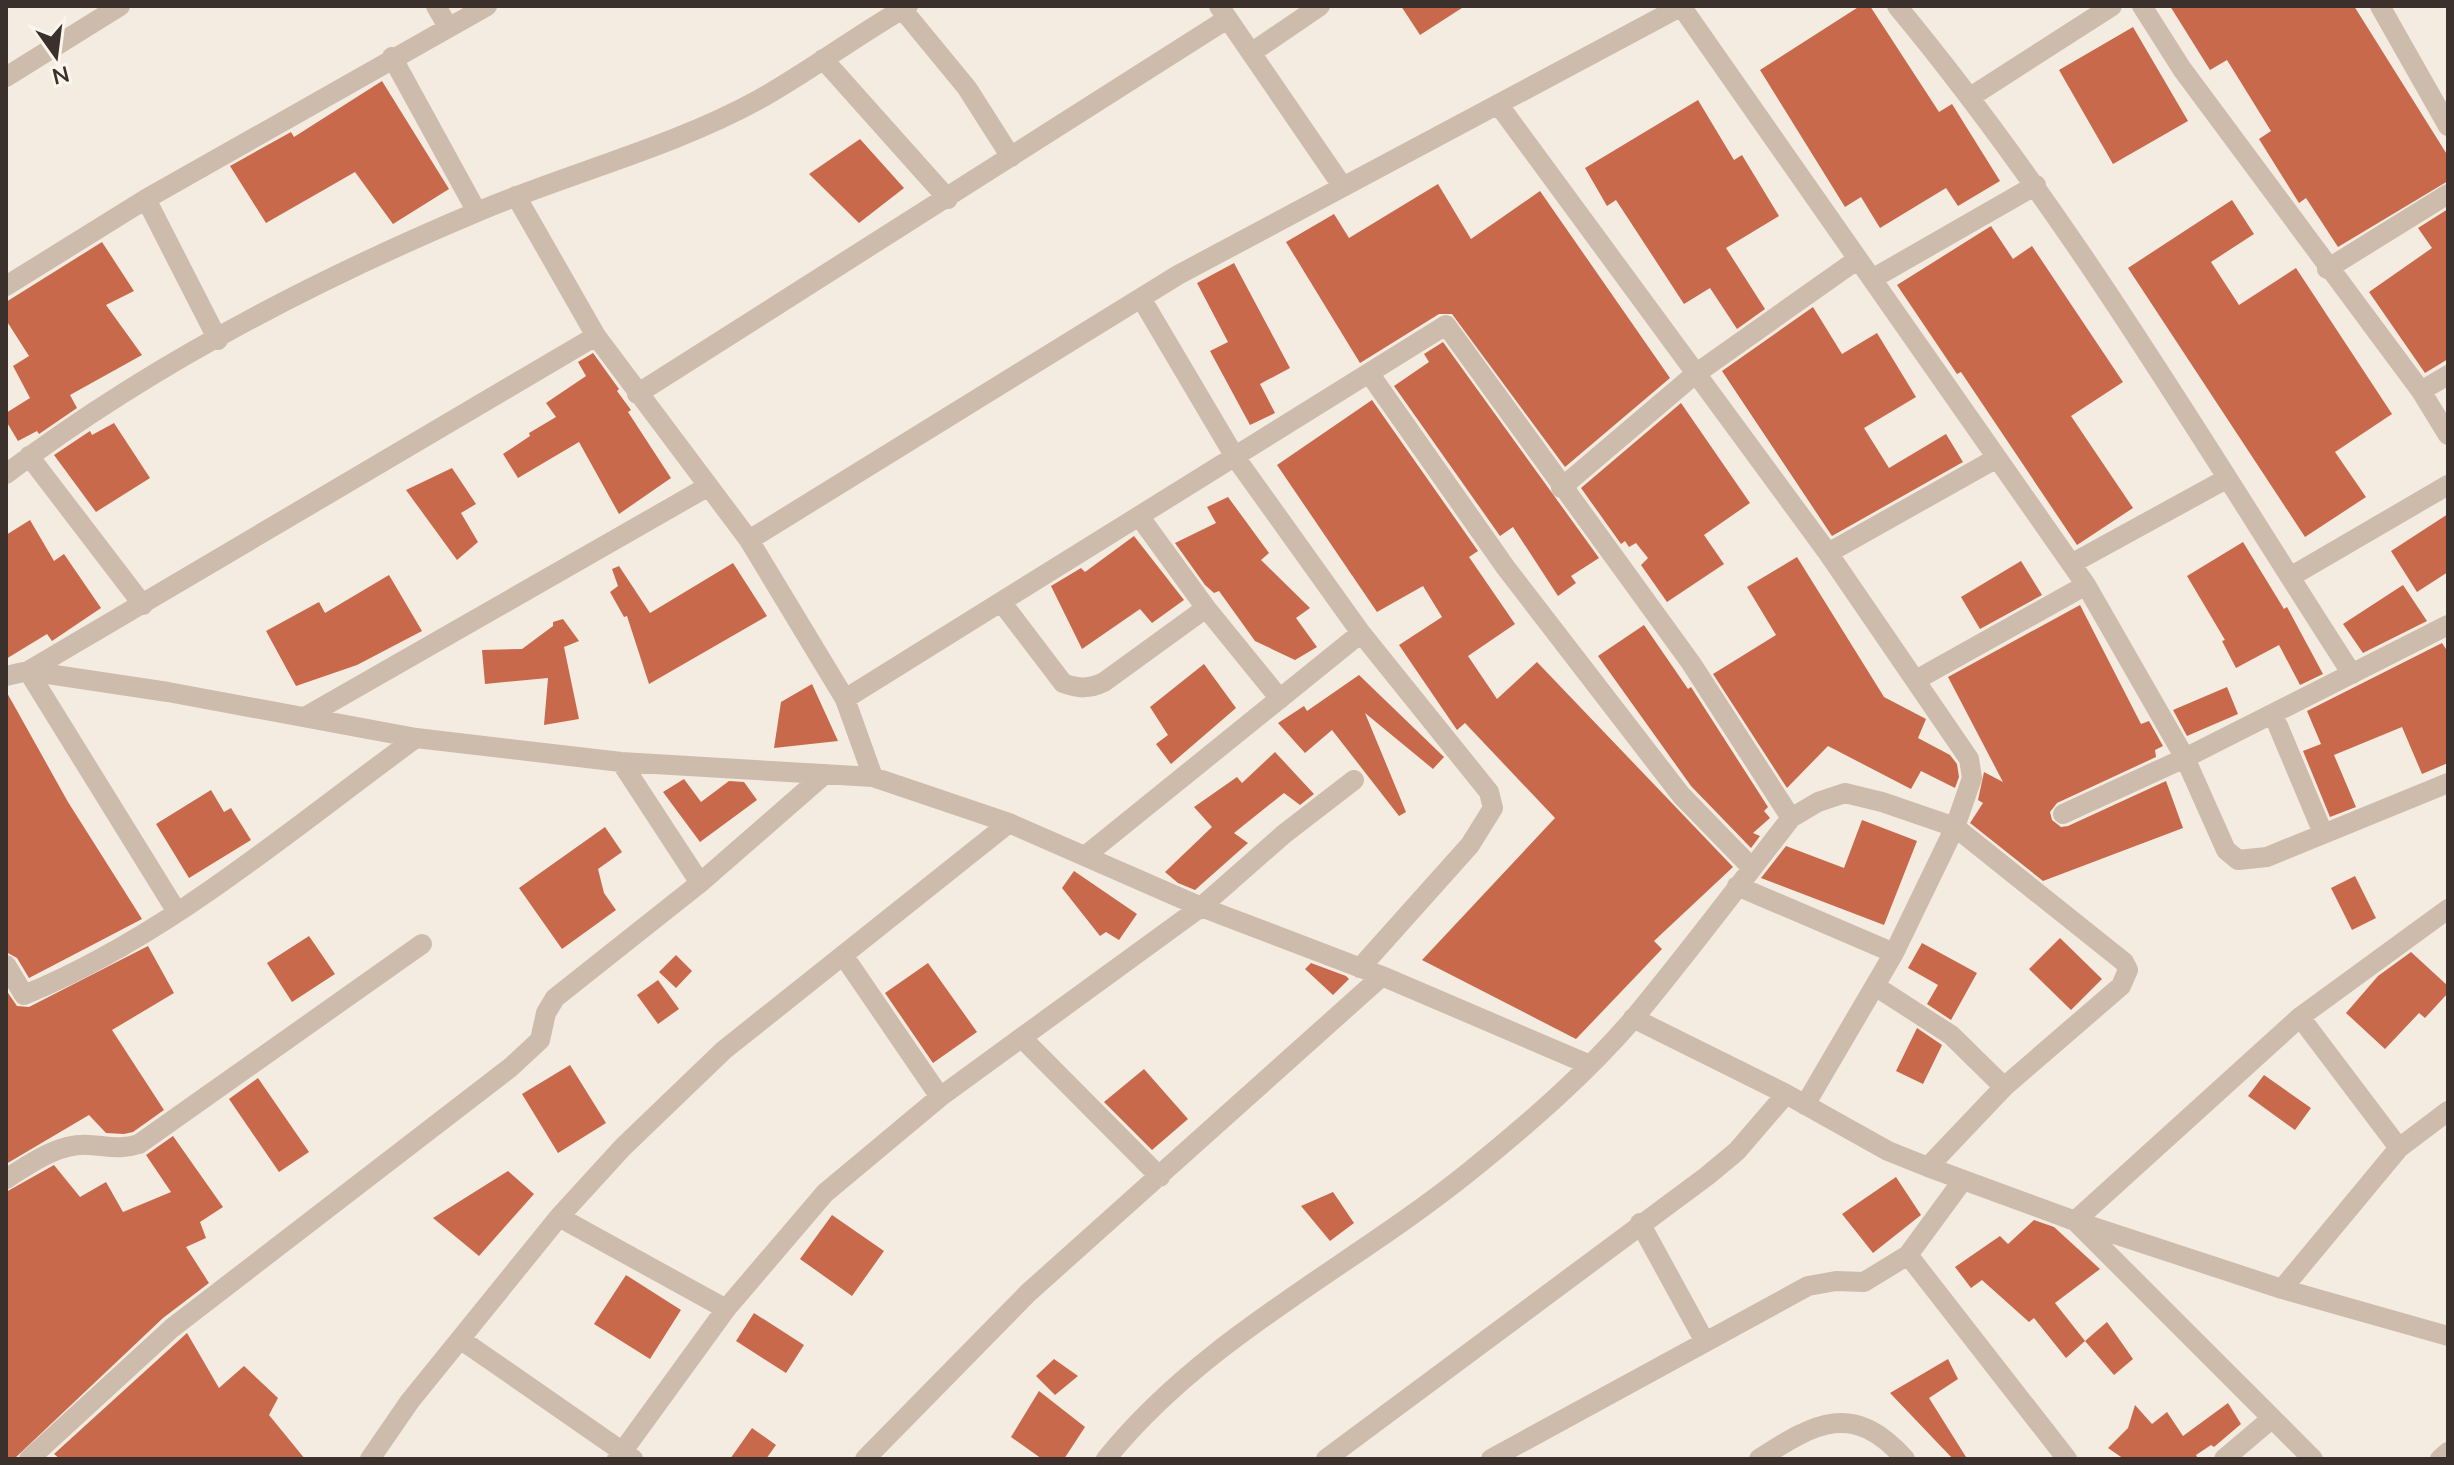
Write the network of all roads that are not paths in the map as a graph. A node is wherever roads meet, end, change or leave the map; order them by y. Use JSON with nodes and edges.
{"nodes":[{"id":1,"x":119,"y":6,"type":"edge"},
{"id":2,"x":436,"y":6,"type":"edge"},
{"id":3,"x":487,"y":6,"type":"edge"},
{"id":4,"x":1320,"y":6,"type":"edge"},
{"id":5,"x":1681,"y":6,"type":"edge"},
{"id":6,"x":1897,"y":6,"type":"edge"},
{"id":7,"x":2112,"y":6,"type":"edge"},
{"id":8,"x":2142,"y":6,"type":"edge"},
{"id":9,"x":2380,"y":6,"type":"edge"},
{"id":10,"x":905,"y":8,"type":"edge"},
{"id":11,"x":1223,"y":12,"type":"edge"},
{"id":12,"x":448,"y":27,"type":"junction"},
{"id":13,"x":1251,"y":53,"type":"junction"},
{"id":14,"x":392,"y":57,"type":"junction"},
{"id":15,"x":823,"y":59,"type":"junction"},
{"id":16,"x":6,"y":77,"type":"edge"},
{"id":17,"x":1972,"y":96,"type":"junction"},
{"id":18,"x":1498,"y":104,"type":"junction"},
{"id":19,"x":2448,"y":126,"type":"edge"},
{"id":20,"x":1011,"y":157,"type":"junction"},
{"id":21,"x":2036,"y":185,"type":"junction"},
{"id":22,"x":1343,"y":187,"type":"junction"},
{"id":23,"x":2448,"y":194,"type":"edge"},
{"id":24,"x":516,"y":196,"type":"junction"},
{"id":25,"x":146,"y":199,"type":"junction"},
{"id":26,"x":948,"y":199,"type":"junction"},
{"id":27,"x":477,"y":212,"type":"junction"},
{"id":28,"x":1858,"y":259,"type":"junction"},
{"id":29,"x":2327,"y":269,"type":"junction"},
{"id":30,"x":1872,"y":279,"type":"junction"},
{"id":31,"x":6,"y":286,"type":"edge"},
{"id":32,"x":1141,"y":298,"type":"junction"},
{"id":33,"x":596,"y":336,"type":"junction"},
{"id":34,"x":218,"y":340,"type":"junction"},
{"id":35,"x":1369,"y":373,"type":"junction"},
{"id":36,"x":1694,"y":375,"type":"junction"},
{"id":37,"x":2448,"y":375,"type":"edge"},
{"id":38,"x":2421,"y":391,"type":"junction"},
{"id":39,"x":637,"y":394,"type":"junction"},
{"id":40,"x":2448,"y":435,"type":"edge"},
{"id":41,"x":29,"y":456,"type":"junction"},
{"id":42,"x":1235,"y":457,"type":"junction"},
{"id":43,"x":1997,"y":458,"type":"junction"},
{"id":44,"x":6,"y":474,"type":"edge"},
{"id":45,"x":2226,"y":479,"type":"junction"},
{"id":46,"x":2448,"y":485,"type":"edge"},
{"id":47,"x":707,"y":487,"type":"junction"},
{"id":48,"x":1561,"y":488,"type":"junction"},
{"id":49,"x":1139,"y":516,"type":"junction"},
{"id":50,"x":749,"y":540,"type":"junction"},
{"id":51,"x":1828,"y":553,"type":"junction"},
{"id":52,"x":2071,"y":564,"type":"junction"},
{"id":53,"x":2290,"y":577,"type":"junction"},
{"id":54,"x":2086,"y":585,"type":"junction"},
{"id":55,"x":1002,"y":603,"type":"junction"},
{"id":56,"x":143,"y":605,"type":"junction"},
{"id":57,"x":1206,"y":608,"type":"junction"},
{"id":58,"x":2448,"y":625,"type":"edge"},
{"id":59,"x":1361,"y":633,"type":"junction"},
{"id":60,"x":28,"y":671,"type":"junction"},
{"id":61,"x":2352,"y":674,"type":"junction"},
{"id":62,"x":6,"y":676,"type":"edge"},
{"id":63,"x":1916,"y":680,"type":"junction"},
{"id":64,"x":845,"y":699,"type":"junction"},
{"id":65,"x":1280,"y":699,"type":"junction"},
{"id":66,"x":2273,"y":714,"type":"junction"},
{"id":67,"x":305,"y":717,"type":"junction"},
{"id":68,"x":416,"y":738,"type":"junction"},
{"id":69,"x":2185,"y":758,"type":"junction"},
{"id":70,"x":621,"y":762,"type":"junction"},
{"id":71,"x":825,"y":774,"type":"junction"},
{"id":72,"x":873,"y":777,"type":"junction"},
{"id":73,"x":1354,"y":780,"type":"dead end"},
{"id":74,"x":2448,"y":783,"type":"edge"},
{"id":75,"x":2063,"y":814,"type":"dead end"},
{"id":76,"x":1791,"y":818,"type":"junction"},
{"id":77,"x":1009,"y":823,"type":"junction"},
{"id":78,"x":1955,"y":827,"type":"junction"},
{"id":79,"x":2323,"y":833,"type":"junction"},
{"id":80,"x":1085,"y":856,"type":"junction"},
{"id":81,"x":1752,"y":868,"type":"junction"},
{"id":82,"x":700,"y":883,"type":"junction"},
{"id":83,"x":1737,"y":886,"type":"junction"},
{"id":84,"x":1201,"y":907,"type":"junction"},
{"id":85,"x":2448,"y":909,"type":"edge"},
{"id":86,"x":177,"y":912,"type":"junction"},
{"id":87,"x":422,"y":944,"type":"dead end"},
{"id":88,"x":1894,"y":953,"type":"junction"},
{"id":89,"x":843,"y":955,"type":"junction"},
{"id":90,"x":6,"y":965,"type":"edge"},
{"id":91,"x":1360,"y":968,"type":"junction"},
{"id":92,"x":1382,"y":976,"type":"junction"},
{"id":93,"x":1875,"y":986,"type":"junction"},
{"id":94,"x":2300,"y":1017,"type":"junction"},
{"id":95,"x":1633,"y":1018,"type":"junction"},
{"id":96,"x":1022,"y":1038,"type":"junction"},
{"id":97,"x":1590,"y":1065,"type":"junction"},
{"id":98,"x":2004,"y":1087,"type":"junction"},
{"id":99,"x":1786,"y":1094,"type":"junction"},
{"id":100,"x":940,"y":1097,"type":"junction"},
{"id":101,"x":1805,"y":1105,"type":"junction"},
{"id":102,"x":2448,"y":1111,"type":"edge"},
{"id":103,"x":2399,"y":1148,"type":"junction"},
{"id":104,"x":1928,"y":1167,"type":"junction"},
{"id":105,"x":1160,"y":1177,"type":"junction"},
{"id":106,"x":6,"y":1179,"type":"edge"},
{"id":107,"x":1963,"y":1180,"type":"junction"},
{"id":108,"x":2073,"y":1213,"type":"junction"},
{"id":109,"x":559,"y":1217,"type":"junction"},
{"id":110,"x":1640,"y":1223,"type":"junction"},
{"id":111,"x":1908,"y":1255,"type":"junction"},
{"id":112,"x":2282,"y":1289,"type":"junction"},
{"id":113,"x":726,"y":1309,"type":"junction"},
{"id":114,"x":2448,"y":1334,"type":"edge"},
{"id":115,"x":460,"y":1339,"type":"junction"},
{"id":116,"x":1704,"y":1340,"type":"junction"},
{"id":117,"x":2270,"y":1420,"type":"junction"},
{"id":118,"x":2448,"y":1452,"type":"edge"},
{"id":119,"x":624,"y":1457,"type":"edge"},
{"id":120,"x":29,"y":1459,"type":"edge"},
{"id":121,"x":370,"y":1459,"type":"edge"},
{"id":122,"x":865,"y":1459,"type":"edge"},
{"id":123,"x":1106,"y":1459,"type":"edge"},
{"id":124,"x":1326,"y":1459,"type":"edge"},
{"id":125,"x":1491,"y":1459,"type":"edge"},
{"id":126,"x":1759,"y":1459,"type":"edge"},
{"id":127,"x":1905,"y":1459,"type":"edge"},
{"id":128,"x":2067,"y":1459,"type":"edge"},
{"id":129,"x":2224,"y":1459,"type":"edge"},
{"id":130,"x":2313,"y":1459,"type":"edge"},
{"id":131,"x":2440,"y":1459,"type":"edge"}],
"edges":[{"from":1,"to":16,"type":"street"},
{"from":2,"to":12,"type":"street"},
{"from":3,"to":12,"type":"street"},
{"from":4,"to":13,"type":"street"},
{"from":5,"to":18,"type":"street"},
{"from":5,"to":28,"type":"street"},
{"from":6,"to":17,"type":"street"},
{"from":7,"to":17,"type":"street"},
{"from":8,"to":29,"type":"street"},
{"from":9,"to":19,"type":"street"},
{"from":10,"to":15,"type":"street"},
{"from":10,"to":20,"type":"street"},
{"from":11,"to":13,"type":"street"},
{"from":11,"to":20,"type":"street"},
{"from":12,"to":14,"type":"street"},
{"from":13,"to":22,"type":"street"},
{"from":14,"to":25,"type":"street"},
{"from":14,"to":27,"type":"street"},
{"from":15,"to":24,"type":"street"},
{"from":15,"to":26,"type":"street"},
{"from":17,"to":21,"type":"street"},
{"from":18,"to":22,"type":"street"},
{"from":18,"to":36,"type":"street"},
{"from":20,"to":26,"type":"street"},
{"from":21,"to":30,"type":"street"},
{"from":21,"to":45,"type":"street"},
{"from":22,"to":32,"type":"street"},
{"from":23,"to":29,"type":"street"},
{"from":24,"to":27,"type":"street"},
{"from":24,"to":33,"type":"street"},
{"from":25,"to":31,"type":"street"},
{"from":25,"to":34,"type":"street"},
{"from":26,"to":39,"type":"street"},
{"from":27,"to":34,"type":"street"},
{"from":28,"to":30,"type":"street"},
{"from":28,"to":36,"type":"street"},
{"from":29,"to":38,"type":"street"},
{"from":30,"to":43,"type":"street"},
{"from":32,"to":42,"type":"street"},
{"from":32,"to":50,"type":"street"},
{"from":33,"to":39,"type":"street"},
{"from":33,"to":56,"type":"street"},
{"from":34,"to":41,"type":"street"},
{"from":35,"to":42,"type":"street"},
{"from":35,"to":48,"type":"street"},
{"from":35,"to":81,"type":"street"},
{"from":36,"to":48,"type":"street"},
{"from":36,"to":51,"type":"street"},
{"from":37,"to":38,"type":"street"},
{"from":38,"to":40,"type":"street"},
{"from":39,"to":47,"type":"street"},
{"from":41,"to":44,"type":"street"},
{"from":41,"to":56,"type":"street"},
{"from":42,"to":49,"type":"street"},
{"from":42,"to":59,"type":"street"},
{"from":43,"to":51,"type":"street"},
{"from":43,"to":52,"type":"street"},
{"from":45,"to":52,"type":"street"},
{"from":45,"to":53,"type":"street"},
{"from":46,"to":53,"type":"street"},
{"from":47,"to":50,"type":"street"},
{"from":47,"to":67,"type":"street"},
{"from":48,"to":76,"type":"street"},
{"from":49,"to":55,"type":"street"},
{"from":49,"to":57,"type":"street"},
{"from":50,"to":64,"type":"street"},
{"from":51,"to":63,"type":"street"},
{"from":52,"to":54,"type":"street"},
{"from":53,"to":61,"type":"street"},
{"from":54,"to":63,"type":"street"},
{"from":54,"to":69,"type":"street"},
{"from":55,"to":57,"type":"street"},
{"from":55,"to":64,"type":"street"},
{"from":56,"to":60,"type":"street"},
{"from":57,"to":65,"type":"street"},
{"from":58,"to":61,"type":"street"},
{"from":59,"to":65,"type":"street"},
{"from":59,"to":91,"type":"street"},
{"from":60,"to":62,"type":"street"},
{"from":60,"to":67,"type":"street"},
{"from":60,"to":86,"type":"street"},
{"from":61,"to":66,"type":"street"},
{"from":63,"to":78,"type":"street"},
{"from":64,"to":72,"type":"street"},
{"from":65,"to":80,"type":"street"},
{"from":66,"to":69,"type":"street"},
{"from":66,"to":79,"type":"street"},
{"from":67,"to":68,"type":"street"},
{"from":68,"to":70,"type":"street"},
{"from":68,"to":86,"type":"street"},
{"from":69,"to":75,"type":"street"},
{"from":69,"to":79,"type":"street"},
{"from":70,"to":71,"type":"street"},
{"from":70,"to":82,"type":"street"},
{"from":71,"to":72,"type":"street"},
{"from":71,"to":82,"type":"street"},
{"from":72,"to":77,"type":"street"},
{"from":73,"to":84,"type":"street"},
{"from":74,"to":79,"type":"street"},
{"from":76,"to":78,"type":"street"},
{"from":76,"to":81,"type":"street"},
{"from":77,"to":80,"type":"street"},
{"from":77,"to":89,"type":"street"},
{"from":78,"to":88,"type":"street"},
{"from":78,"to":98,"type":"street"},
{"from":80,"to":84,"type":"street"},
{"from":81,"to":83,"type":"street"},
{"from":82,"to":120,"type":"street"},
{"from":83,"to":88,"type":"street"},
{"from":83,"to":95,"type":"street"},
{"from":84,"to":91,"type":"street"},
{"from":84,"to":96,"type":"street"},
{"from":85,"to":94,"type":"street"},
{"from":86,"to":90,"type":"street"},
{"from":87,"to":106,"type":"street"},
{"from":88,"to":93,"type":"street"},
{"from":89,"to":100,"type":"street"},
{"from":89,"to":109,"type":"street"},
{"from":91,"to":92,"type":"street"},
{"from":92,"to":97,"type":"street"},
{"from":92,"to":105,"type":"street"},
{"from":93,"to":98,"type":"street"},
{"from":93,"to":101,"type":"street"},
{"from":94,"to":103,"type":"street"},
{"from":94,"to":108,"type":"street"},
{"from":95,"to":97,"type":"street"},
{"from":95,"to":99,"type":"street"},
{"from":96,"to":100,"type":"street"},
{"from":96,"to":105,"type":"street"},
{"from":97,"to":123,"type":"street"},
{"from":98,"to":104,"type":"street"},
{"from":99,"to":101,"type":"street"},
{"from":99,"to":110,"type":"street"},
{"from":100,"to":113,"type":"street"},
{"from":101,"to":104,"type":"street"},
{"from":102,"to":103,"type":"street"},
{"from":103,"to":112,"type":"street"},
{"from":104,"to":107,"type":"street"},
{"from":105,"to":122,"type":"street"},
{"from":107,"to":108,"type":"street"},
{"from":107,"to":111,"type":"street"},
{"from":108,"to":112,"type":"street"},
{"from":108,"to":117,"type":"street"},
{"from":109,"to":113,"type":"street"},
{"from":109,"to":115,"type":"street"},
{"from":110,"to":116,"type":"street"},
{"from":110,"to":124,"type":"street"},
{"from":111,"to":116,"type":"street"},
{"from":111,"to":128,"type":"street"},
{"from":112,"to":114,"type":"street"},
{"from":113,"to":119,"type":"street"},
{"from":115,"to":119,"type":"street"},
{"from":115,"to":121,"type":"street"},
{"from":116,"to":125,"type":"street"},
{"from":117,"to":129,"type":"street"},
{"from":117,"to":130,"type":"street"},
{"from":118,"to":131,"type":"street"},
{"from":126,"to":127,"type":"street"}]}
